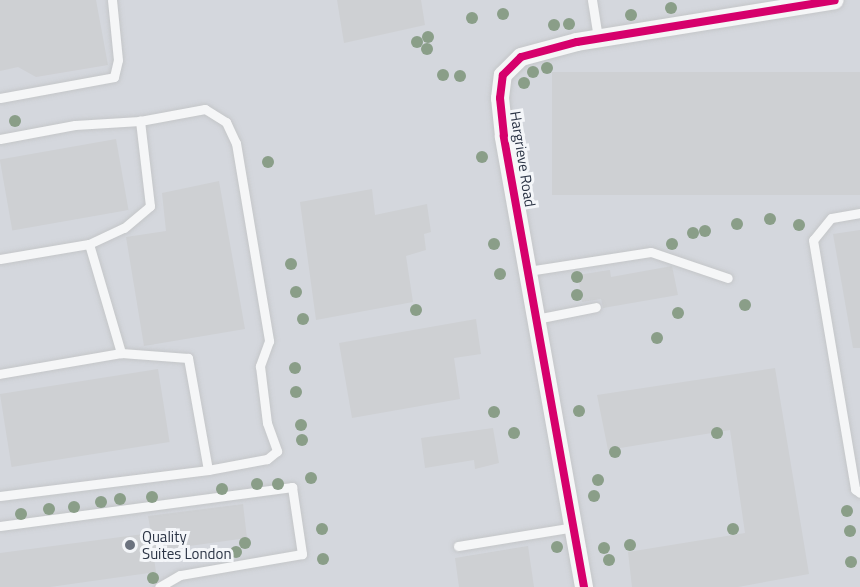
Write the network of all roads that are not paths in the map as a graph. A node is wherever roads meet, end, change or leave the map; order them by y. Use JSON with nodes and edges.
{"nodes":[{"id":1,"x":112,"y":0,"type":"edge"},
{"id":2,"x":592,"y":0,"type":"edge"},
{"id":3,"x":825,"y":1,"type":"edge"},
{"id":4,"x":748,"y":7,"type":"edge"},
{"id":5,"x":598,"y":39,"type":"junction"},
{"id":6,"x":0,"y":98,"type":"edge"},
{"id":7,"x":140,"y":121,"type":"junction"},
{"id":8,"x":0,"y":139,"type":"edge"},
{"id":9,"x":860,"y":213,"type":"edge"},
{"id":10,"x":89,"y":244,"type":"junction"},
{"id":11,"x":0,"y":259,"type":"edge"},
{"id":12,"x":528,"y":271,"type":"junction"},
{"id":13,"x":728,"y":278,"type":"dead end"},
{"id":14,"x":596,"y":307,"type":"dead end"},
{"id":15,"x":536,"y":319,"type":"junction"},
{"id":16,"x":121,"y":353,"type":"junction"},
{"id":17,"x":0,"y":374,"type":"edge"},
{"id":18,"x":208,"y":470,"type":"junction"},
{"id":19,"x":860,"y":494,"type":"edge"},
{"id":20,"x":0,"y":496,"type":"edge"},
{"id":21,"x":0,"y":525,"type":"edge"},
{"id":22,"x":574,"y":527,"type":"junction"},
{"id":23,"x":458,"y":546,"type":"dead end"},
{"id":24,"x":159,"y":587,"type":"edge"},
{"id":25,"x":584,"y":587,"type":"edge"}],
"edges":[{"from":1,"to":6,"type":"lane"},
{"from":2,"to":5,"type":"lane"},
{"from":3,"to":4,"type":"street","name":"Hargrieve Road"},
{"from":4,"to":5,"type":"street","name":"Hargrieve Road"},
{"from":5,"to":12,"type":"street","name":"Hargrieve Road"},
{"from":7,"to":8,"type":"lane"},
{"from":7,"to":10,"type":"lane"},
{"from":7,"to":18,"type":"lane"},
{"from":9,"to":19,"type":"lane"},
{"from":10,"to":11,"type":"lane"},
{"from":10,"to":16,"type":"lane"},
{"from":12,"to":13,"type":"lane"},
{"from":12,"to":15,"type":"street","name":"Hargrieve Road"},
{"from":14,"to":15,"type":"lane"},
{"from":15,"to":22,"type":"street","name":"Hargrieve Road"},
{"from":16,"to":17,"type":"lane"},
{"from":16,"to":18,"type":"lane"},
{"from":18,"to":20,"type":"lane"},
{"from":21,"to":24,"type":"lane"},
{"from":22,"to":23,"type":"lane"},
{"from":22,"to":25,"type":"street","name":"Hargrieve Road"}]}
